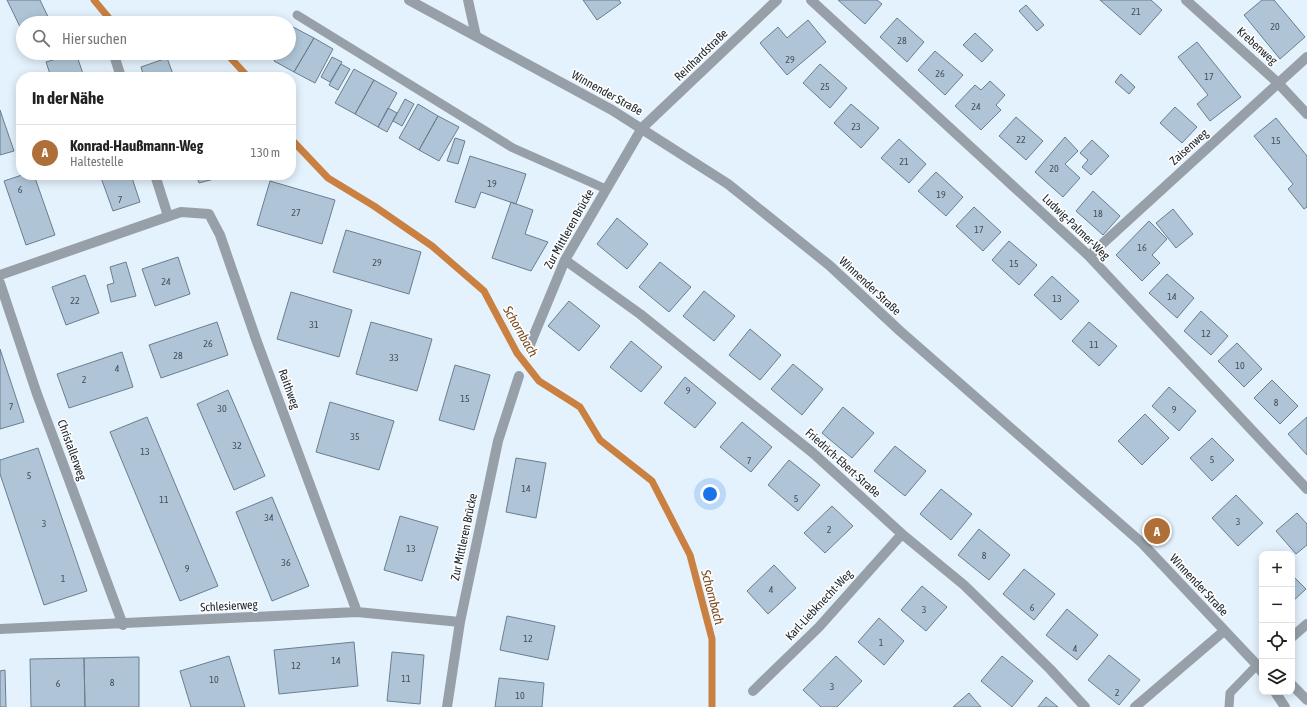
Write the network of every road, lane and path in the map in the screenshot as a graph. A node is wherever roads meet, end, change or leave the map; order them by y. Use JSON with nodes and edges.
{"nodes":[{"id":1,"x":409,"y":0,"type":"edge"},
{"id":2,"x":468,"y":0,"type":"edge"},
{"id":3,"x":777,"y":0,"type":"edge"},
{"id":4,"x":811,"y":0,"type":"edge"},
{"id":5,"x":1186,"y":0,"type":"edge"},
{"id":6,"x":298,"y":15,"type":"dead end"},
{"id":7,"x":476,"y":36,"type":"junction"},
{"id":8,"x":1307,"y":57,"type":"edge"},
{"id":9,"x":116,"y":60,"type":"edge"},
{"id":10,"x":120,"y":72,"type":"edge"},
{"id":11,"x":1278,"y":83,"type":"junction"},
{"id":12,"x":1307,"y":114,"type":"edge"},
{"id":13,"x":642,"y":128,"type":"junction"},
{"id":14,"x":157,"y":180,"type":"edge"},
{"id":15,"x":606,"y":189,"type":"junction"},
{"id":16,"x":168,"y":216,"type":"junction"},
{"id":17,"x":1088,"y":256,"type":"junction"},
{"id":18,"x":565,"y":260,"type":"junction"},
{"id":19,"x":0,"y":275,"type":"edge"},
{"id":20,"x":0,"y":283,"type":"edge"},
{"id":21,"x":529,"y":347,"type":"dead end"},
{"id":22,"x":519,"y":376,"type":"dead end"},
{"id":23,"x":1307,"y":489,"type":"edge"},
{"id":24,"x":902,"y":534,"type":"junction"},
{"id":25,"x":357,"y":612,"type":"junction"},
{"id":26,"x":460,"y":622,"type":"junction"},
{"id":27,"x":1307,"y":624,"type":"edge"},
{"id":28,"x":123,"y":625,"type":"junction"},
{"id":29,"x":0,"y":629,"type":"edge"},
{"id":30,"x":1224,"y":631,"type":"junction"},
{"id":31,"x":1295,"y":634,"type":"edge"},
{"id":32,"x":1259,"y":664,"type":"edge"},
{"id":33,"x":1259,"y":668,"type":"edge"},
{"id":34,"x":1295,"y":688,"type":"edge"},
{"id":35,"x":753,"y":691,"type":"dead end"},
{"id":36,"x":1277,"y":695,"type":"edge"},
{"id":37,"x":1307,"y":700,"type":"edge"},
{"id":38,"x":447,"y":707,"type":"edge"},
{"id":39,"x":1085,"y":707,"type":"edge"},
{"id":40,"x":1135,"y":707,"type":"edge"},
{"id":41,"x":1229,"y":707,"type":"edge"},
{"id":42,"x":1285,"y":707,"type":"edge"}],
"edges":[{"from":1,"to":7,"type":"street","name":"Winnender Straße"},
{"from":2,"to":7,"type":"street"},
{"from":3,"to":13,"type":"street","name":"Reinhardstraße"},
{"from":4,"to":17,"type":"street","name":"Ludwig-Palmer-Weg"},
{"from":5,"to":11,"type":"street","name":"Krebenweg"},
{"from":6,"to":15,"type":"lane"},
{"from":7,"to":13,"type":"street","name":"Winnender Straße"},
{"from":8,"to":11,"type":"street","name":"Zaisenweg"},
{"from":9,"to":10,"type":"street"},
{"from":11,"to":12,"type":"street","name":"Krebenweg"},
{"from":11,"to":17,"type":"street","name":"Zaisenweg"},
{"from":13,"to":15,"type":"street","name":"Zur Mittleren Brücke"},
{"from":13,"to":30,"type":"street","name":"Winnender Straße"},
{"from":14,"to":16,"type":"street"},
{"from":15,"to":18,"type":"street","name":"Zur Mittleren Brücke"},
{"from":16,"to":19,"type":"street","name":"Raithweg"},
{"from":16,"to":25,"type":"street","name":"Raithweg"},
{"from":17,"to":23,"type":"street","name":"Ludwig-Palmer-Weg"},
{"from":18,"to":21,"type":"street","name":"Zur Mittleren Brücke"},
{"from":18,"to":24,"type":"street","name":"Friedrich-Ebert-Straße"},
{"from":20,"to":28,"type":"street","name":"Christallerweg"},
{"from":22,"to":26,"type":"street","name":"Zur Mittleren Brücke"},
{"from":24,"to":35,"type":"street","name":"Karl-Liebknecht-Weg"},
{"from":24,"to":39,"type":"street","name":"Friedrich-Ebert-Straße"},
{"from":25,"to":26,"type":"street","name":"Schlesierweg"},
{"from":25,"to":28,"type":"street","name":"Schlesierweg"},
{"from":26,"to":38,"type":"street","name":"Zur Mittleren Brücke"},
{"from":27,"to":31,"type":"street"},
{"from":28,"to":29,"type":"street","name":"Schlesierweg"},
{"from":30,"to":32,"type":"street","name":"Winnender Straße"},
{"from":30,"to":40,"type":"street"},
{"from":33,"to":41,"type":"lane"},
{"from":34,"to":37,"type":"street"},
{"from":36,"to":42,"type":"street"}]}
